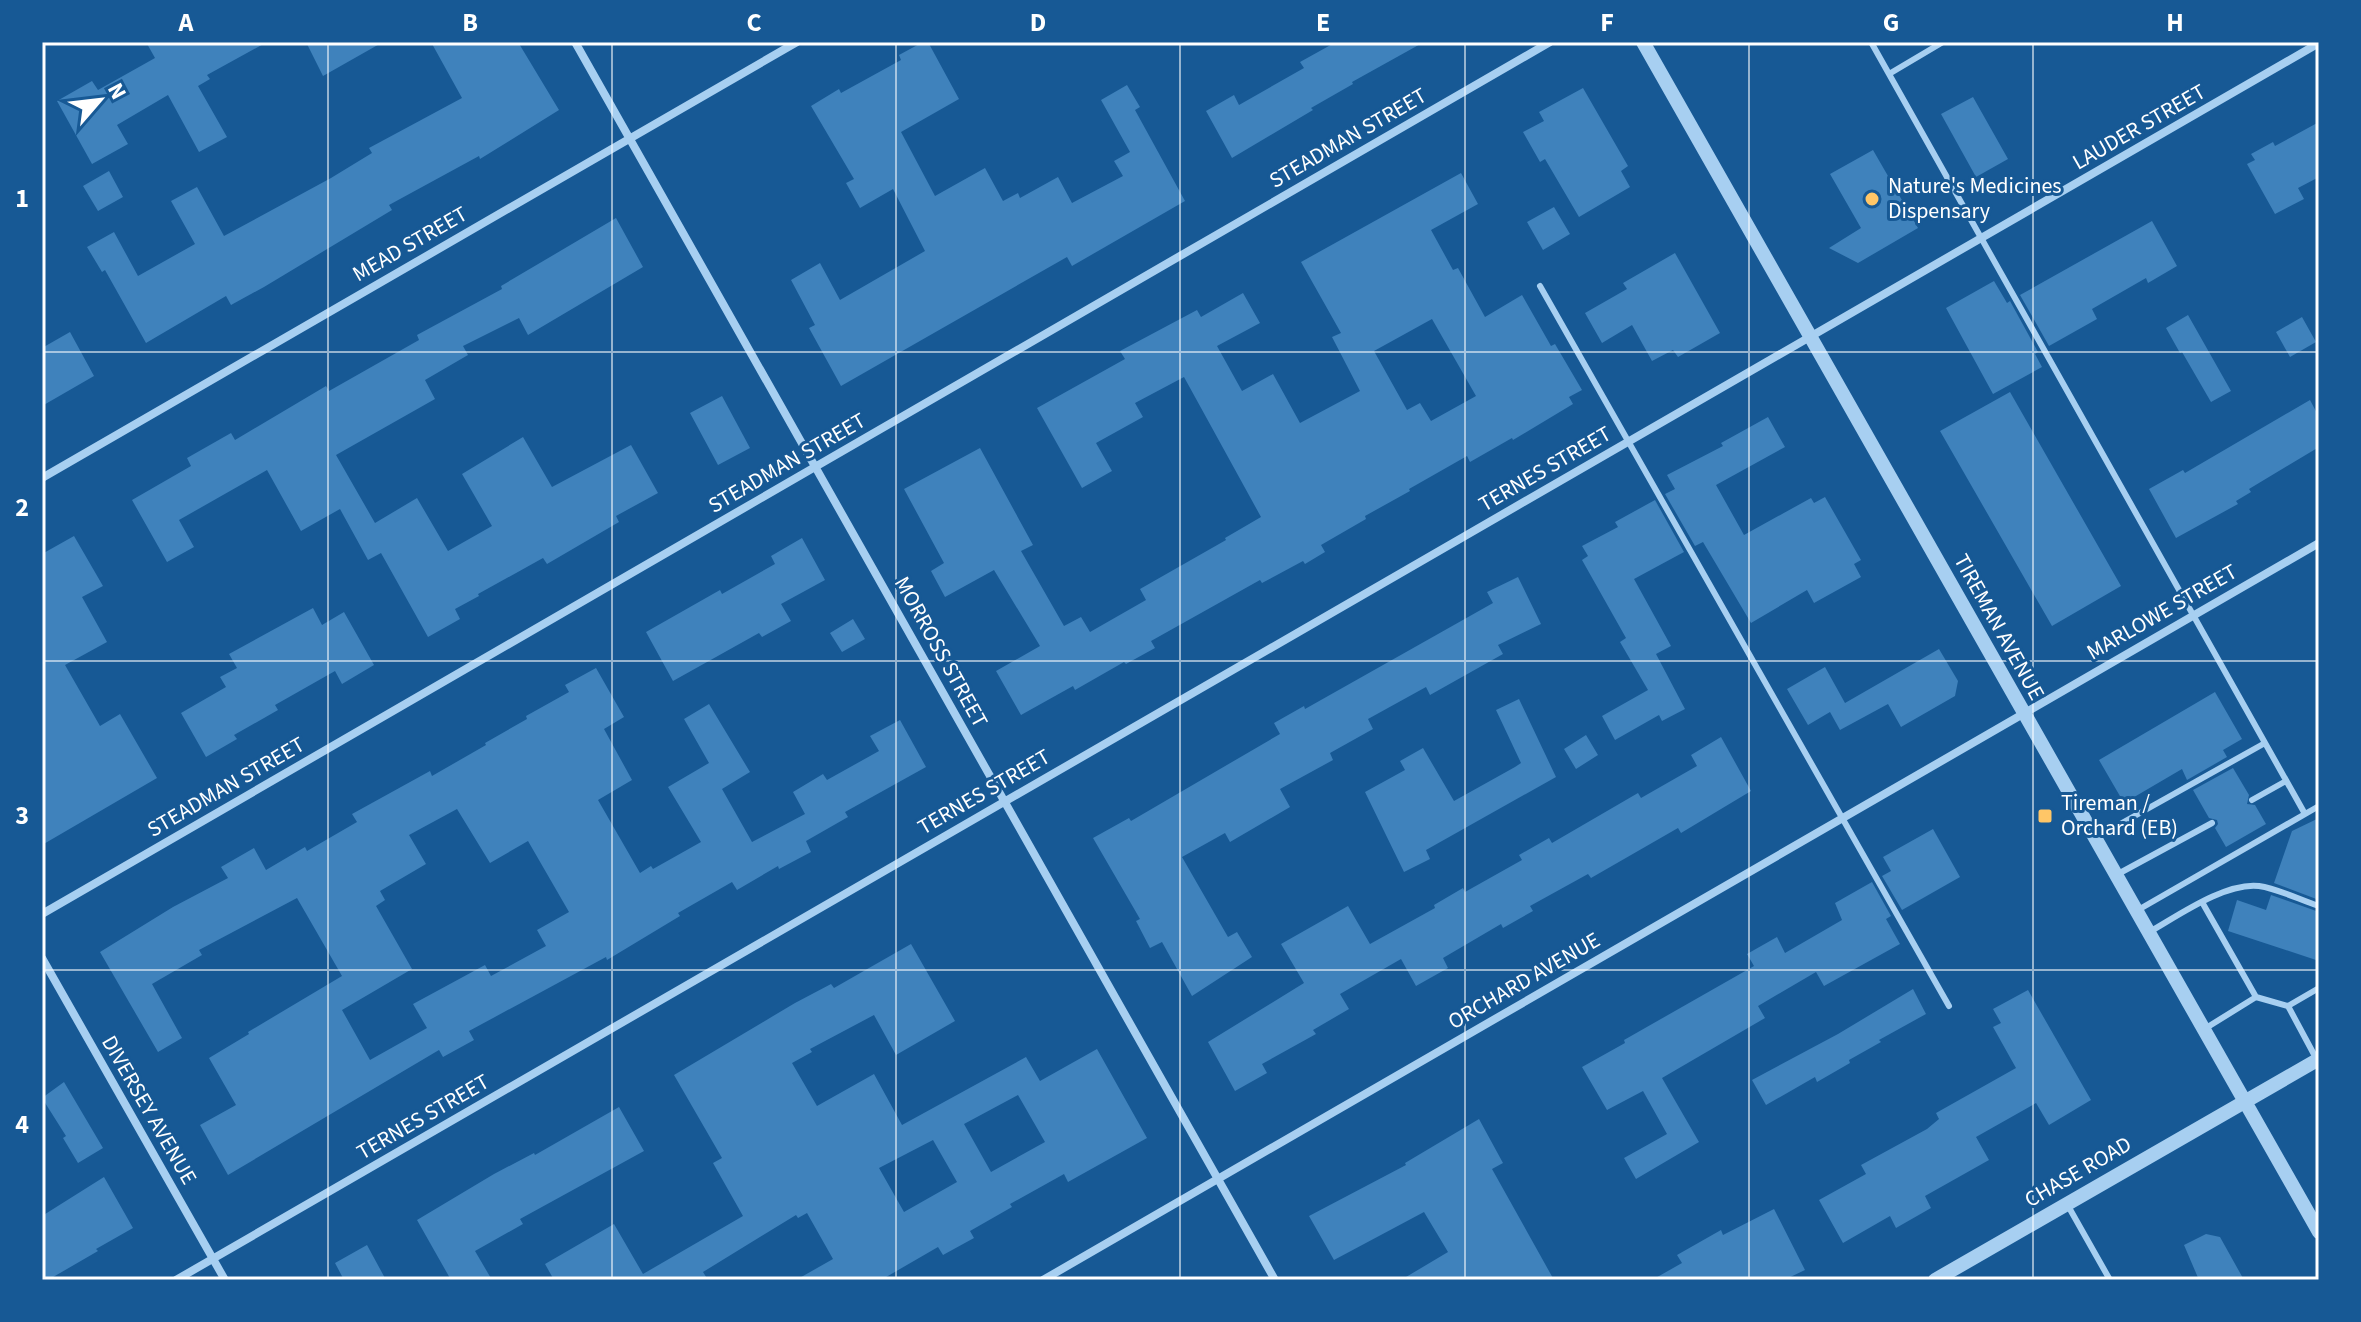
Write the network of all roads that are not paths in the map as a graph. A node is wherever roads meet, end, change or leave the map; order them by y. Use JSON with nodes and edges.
{"nodes":[{"id":1,"x":575,"y":42,"type":"edge"},
{"id":2,"x":797,"y":42,"type":"edge"},
{"id":3,"x":1550,"y":42,"type":"edge"},
{"id":4,"x":1643,"y":42,"type":"edge"},
{"id":5,"x":1871,"y":42,"type":"edge"},
{"id":6,"x":1943,"y":42,"type":"edge"},
{"id":7,"x":2319,"y":43,"type":"edge"},
{"id":8,"x":1889,"y":74,"type":"junction"},
{"id":9,"x":630,"y":138,"type":"junction"},
{"id":10,"x":1981,"y":238,"type":"junction"},
{"id":11,"x":1540,"y":286,"type":"dead end"},
{"id":12,"x":1810,"y":337,"type":"junction"},
{"id":13,"x":1629,"y":441,"type":"junction"},
{"id":14,"x":816,"y":467,"type":"junction"},
{"id":15,"x":42,"y":478,"type":"edge"},
{"id":16,"x":2319,"y":543,"type":"edge"},
{"id":17,"x":2193,"y":615,"type":"junction"},
{"id":18,"x":2022,"y":713,"type":"junction"},
{"id":19,"x":2265,"y":743,"type":"junction"},
{"id":20,"x":2286,"y":781,"type":"junction"},
{"id":21,"x":2252,"y":800,"type":"dead end"},
{"id":22,"x":1005,"y":801,"type":"junction"},
{"id":23,"x":2319,"y":806,"type":"edge"},
{"id":24,"x":2305,"y":814,"type":"junction"},
{"id":25,"x":1842,"y":818,"type":"junction"},
{"id":26,"x":2212,"y":823,"type":"dead end"},
{"id":27,"x":2094,"y":839,"type":"junction"},
{"id":28,"x":2115,"y":876,"type":"junction"},
{"id":29,"x":2202,"y":902,"type":"junction"},
{"id":30,"x":2319,"y":906,"type":"edge"},
{"id":31,"x":2135,"y":912,"type":"junction"},
{"id":32,"x":42,"y":914,"type":"edge"},
{"id":33,"x":2148,"y":933,"type":"junction"},
{"id":34,"x":42,"y":958,"type":"edge"},
{"id":35,"x":2319,"y":988,"type":"edge"},
{"id":36,"x":2256,"y":997,"type":"junction"},
{"id":37,"x":1949,"y":1006,"type":"dead end"},
{"id":38,"x":2288,"y":1006,"type":"junction"},
{"id":39,"x":2203,"y":1030,"type":"junction"},
{"id":40,"x":2318,"y":1060,"type":"edge"},
{"id":41,"x":2244,"y":1102,"type":"junction"},
{"id":42,"x":1218,"y":1179,"type":"junction"},
{"id":43,"x":2067,"y":1204,"type":"junction"},
{"id":44,"x":2319,"y":1232,"type":"edge"},
{"id":45,"x":213,"y":1259,"type":"junction"},
{"id":46,"x":176,"y":1280,"type":"edge"},
{"id":47,"x":225,"y":1280,"type":"edge"},
{"id":48,"x":1043,"y":1280,"type":"edge"},
{"id":49,"x":1275,"y":1280,"type":"edge"},
{"id":50,"x":1935,"y":1280,"type":"edge"},
{"id":51,"x":2110,"y":1280,"type":"edge"}],
"edges":[{"from":1,"to":9,"type":"street","name":"MORROSS STREET"},
{"from":2,"to":9,"type":"street","name":"MEAD STREET"},
{"from":3,"to":14,"type":"street","name":"STEADMAN STREET"},
{"from":4,"to":12,"type":"street","name":"TIREMAN AVENUE"},
{"from":5,"to":8,"type":"lane"},
{"from":6,"to":8,"type":"lane"},
{"from":7,"to":10,"type":"street","name":"LAUDER STREET"},
{"from":8,"to":10,"type":"lane"},
{"from":9,"to":14,"type":"street","name":"MORROSS STREET"},
{"from":9,"to":15,"type":"street","name":"MEAD STREET"},
{"from":10,"to":12,"type":"street","name":"LAUDER STREET"},
{"from":10,"to":17,"type":"lane"},
{"from":11,"to":13,"type":"lane"},
{"from":12,"to":13,"type":"street","name":"TERNES STREET"},
{"from":12,"to":18,"type":"street","name":"TIREMAN AVENUE"},
{"from":13,"to":22,"type":"street","name":"TERNES STREET"},
{"from":13,"to":25,"type":"lane"},
{"from":14,"to":22,"type":"street","name":"MORROSS STREET"},
{"from":14,"to":32,"type":"street","name":"STEADMAN STREET"},
{"from":16,"to":17,"type":"street","name":"MARLOWE STREET"},
{"from":17,"to":18,"type":"street","name":"MARLOWE STREET"},
{"from":17,"to":19,"type":"lane"},
{"from":18,"to":25,"type":"street","name":"ORCHARD AVENUE"},
{"from":18,"to":27,"type":"street","name":"TIREMAN AVENUE"},
{"from":19,"to":20,"type":"lane"},
{"from":19,"to":27,"type":"lane"},
{"from":20,"to":21,"type":"lane"},
{"from":20,"to":24,"type":"lane"},
{"from":22,"to":42,"type":"street","name":"MORROSS STREET"},
{"from":22,"to":45,"type":"street","name":"TERNES STREET"},
{"from":23,"to":24,"type":"lane"},
{"from":24,"to":31,"type":"lane"},
{"from":25,"to":37,"type":"lane"},
{"from":25,"to":42,"type":"street","name":"ORCHARD AVENUE"},
{"from":26,"to":28,"type":"lane"},
{"from":27,"to":28,"type":"street","name":"TIREMAN AVENUE"},
{"from":28,"to":31,"type":"street","name":"TIREMAN AVENUE"},
{"from":29,"to":30,"type":"lane"},
{"from":29,"to":33,"type":"lane"},
{"from":29,"to":36,"type":"lane"},
{"from":31,"to":33,"type":"street","name":"TIREMAN AVENUE"},
{"from":33,"to":39,"type":"street","name":"TIREMAN AVENUE"},
{"from":34,"to":45,"type":"street","name":"DIVERSEY AVENUE"},
{"from":35,"to":38,"type":"lane"},
{"from":36,"to":38,"type":"lane"},
{"from":36,"to":39,"type":"lane"},
{"from":38,"to":40,"type":"lane"},
{"from":39,"to":41,"type":"street","name":"TIREMAN AVENUE"},
{"from":40,"to":41,"type":"street","name":"CHASE ROAD"},
{"from":41,"to":43,"type":"street","name":"CHASE ROAD"},
{"from":41,"to":44,"type":"street","name":"TIREMAN AVENUE"},
{"from":42,"to":48,"type":"street","name":"ORCHARD AVENUE"},
{"from":42,"to":49,"type":"street","name":"MORROSS STREET"},
{"from":43,"to":50,"type":"street","name":"CHASE ROAD"},
{"from":43,"to":51,"type":"lane"},
{"from":45,"to":46,"type":"street","name":"TERNES STREET"},
{"from":45,"to":47,"type":"street","name":"DIVERSEY AVENUE"}]}
